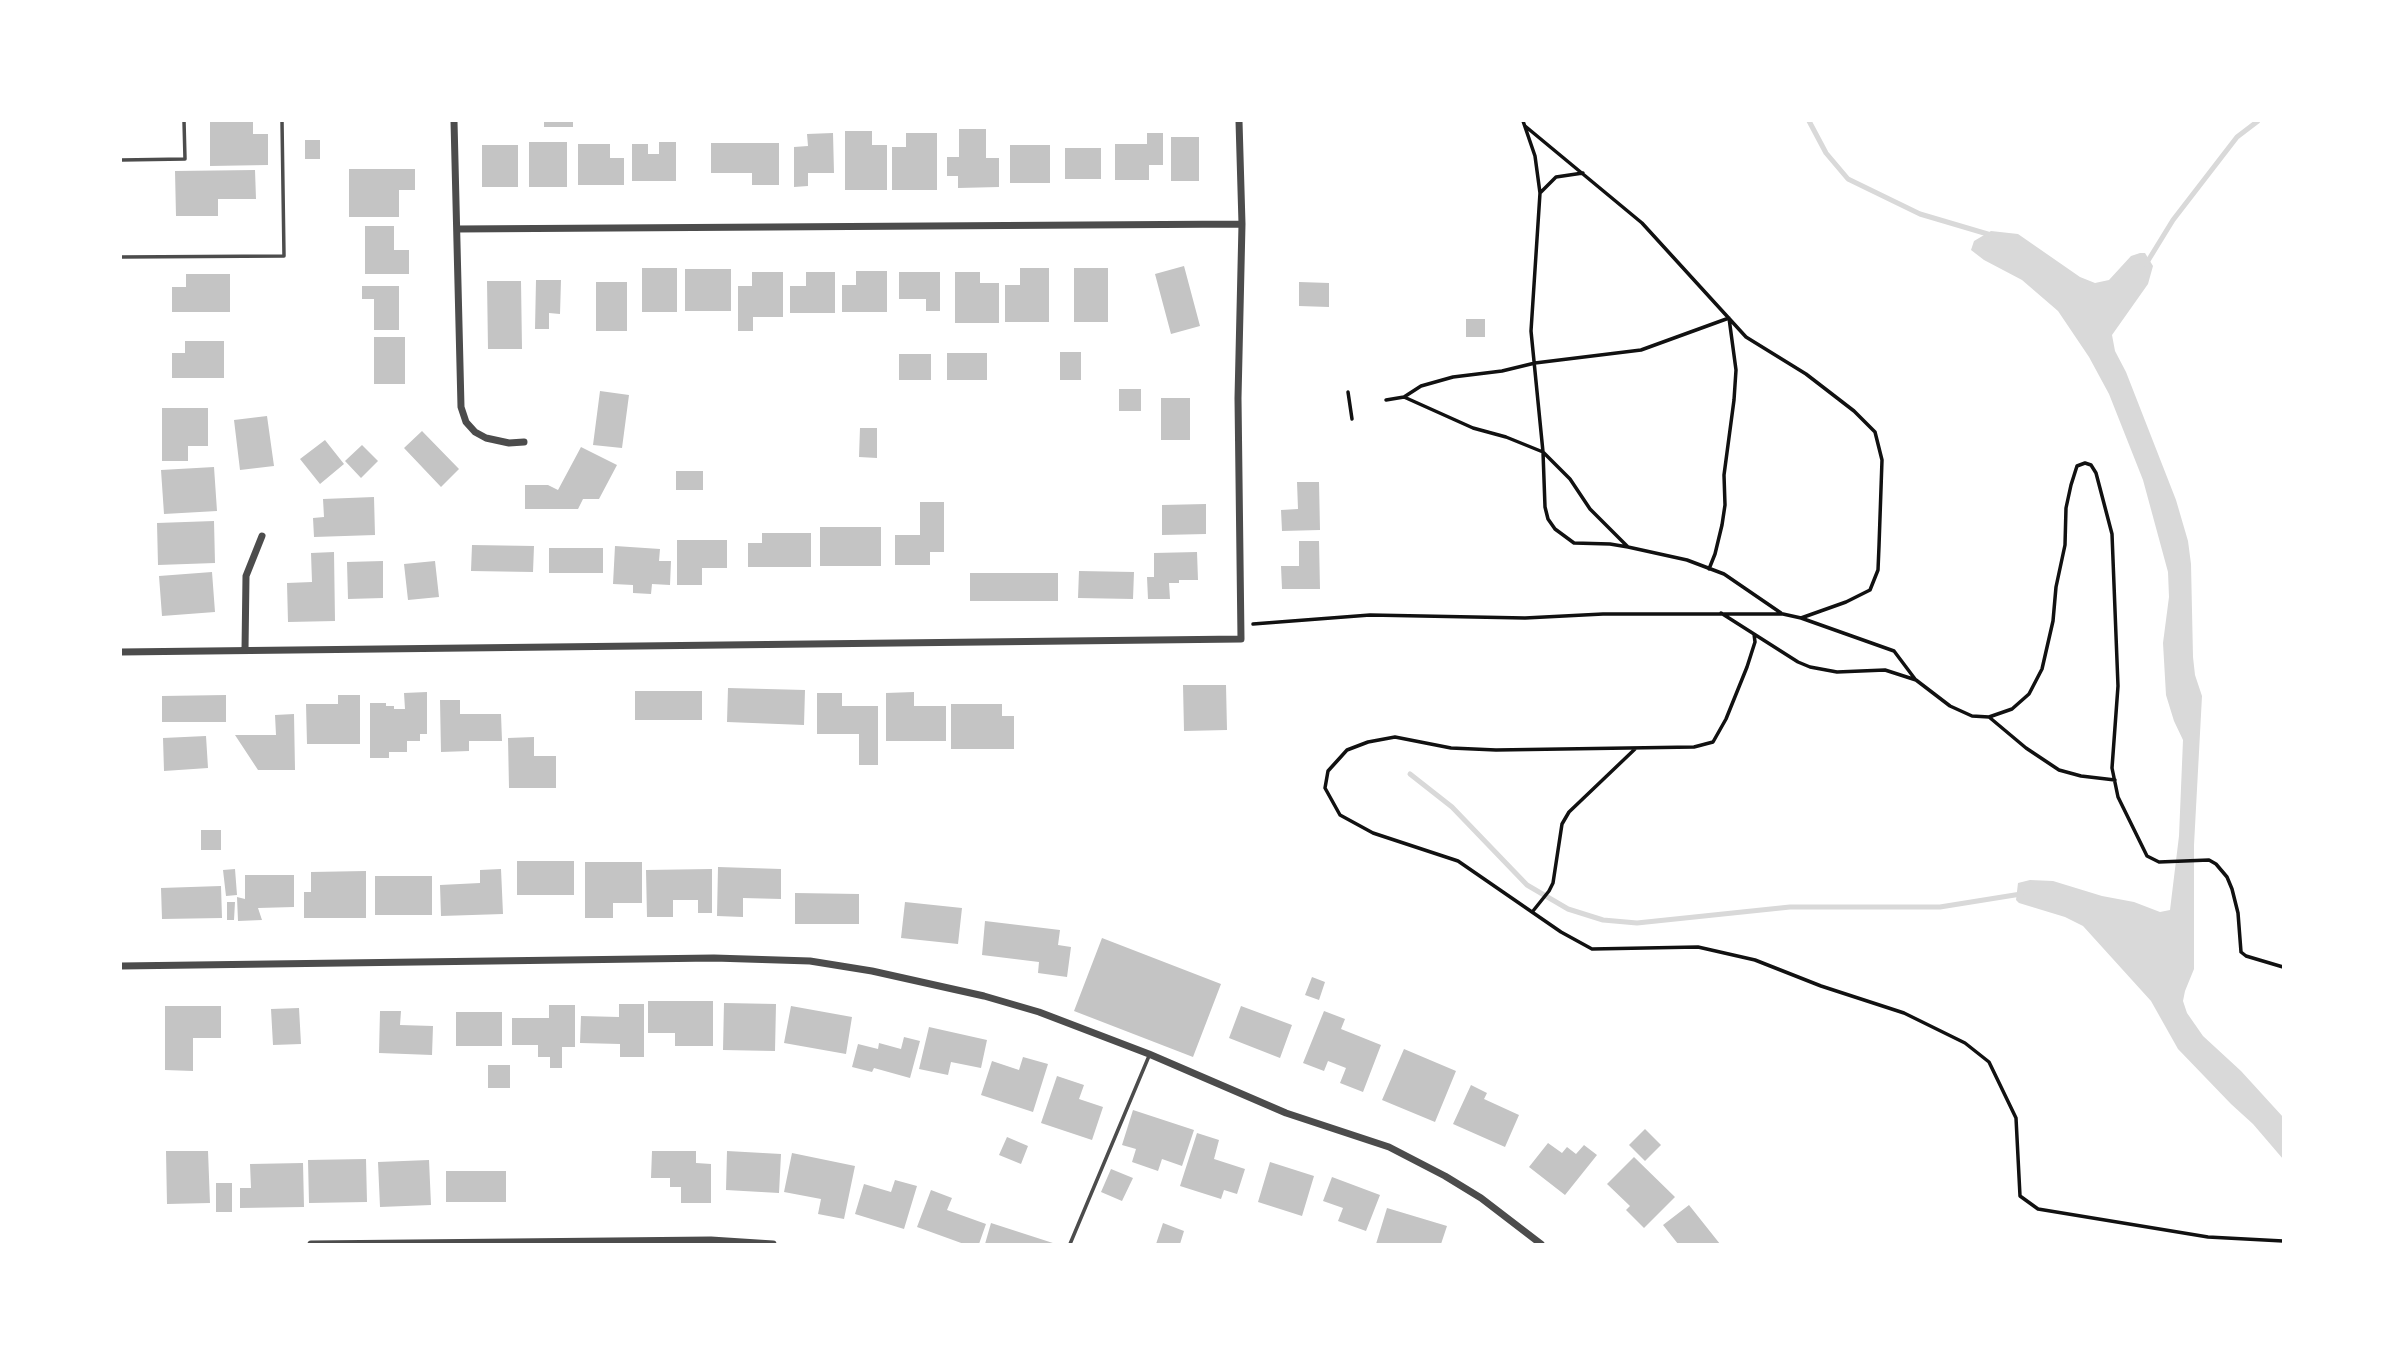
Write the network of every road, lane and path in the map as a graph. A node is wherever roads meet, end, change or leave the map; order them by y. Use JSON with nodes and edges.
{"nodes":[{"id":1,"x":184,"y":121,"type":"edge"},
{"id":2,"x":282,"y":121,"type":"edge"},
{"id":3,"x":454,"y":121,"type":"edge"},
{"id":4,"x":1239,"y":121,"type":"edge"},
{"id":5,"x":1523,"y":121,"type":"edge"},
{"id":6,"x":1525,"y":126,"type":"junction"},
{"id":7,"x":121,"y":160,"type":"edge"},
{"id":8,"x":1585,"y":173,"type":"junction"},
{"id":9,"x":1540,"y":193,"type":"junction"},
{"id":10,"x":1242,"y":224,"type":"junction"},
{"id":11,"x":457,"y":229,"type":"junction"},
{"id":12,"x":121,"y":257,"type":"edge"},
{"id":13,"x":1729,"y":318,"type":"junction"},
{"id":14,"x":1535,"y":363,"type":"junction"},
{"id":15,"x":1348,"y":392,"type":"dead end"},
{"id":16,"x":1404,"y":397,"type":"junction"},
{"id":17,"x":1386,"y":400,"type":"dead end"},
{"id":18,"x":1352,"y":419,"type":"dead end"},
{"id":19,"x":524,"y":442,"type":"dead end"},
{"id":20,"x":1543,"y":452,"type":"junction"},
{"id":21,"x":262,"y":536,"type":"dead end"},
{"id":22,"x":1628,"y":547,"type":"junction"},
{"id":23,"x":1709,"y":569,"type":"junction"},
{"id":24,"x":1721,"y":613,"type":"junction"},
{"id":25,"x":1783,"y":614,"type":"junction"},
{"id":26,"x":1801,"y":618,"type":"junction"},
{"id":27,"x":1241,"y":625,"type":"junction"},
{"id":28,"x":1754,"y":634,"type":"junction"},
{"id":29,"x":245,"y":650,"type":"junction"},
{"id":30,"x":121,"y":652,"type":"edge"},
{"id":31,"x":1916,"y":680,"type":"junction"},
{"id":32,"x":1989,"y":717,"type":"junction"},
{"id":33,"x":1636,"y":747,"type":"junction"},
{"id":34,"x":2115,"y":780,"type":"junction"},
{"id":35,"x":1533,"y":911,"type":"junction"},
{"id":36,"x":121,"y":966,"type":"edge"},
{"id":37,"x":2283,"y":967,"type":"edge"},
{"id":38,"x":1150,"y":1054,"type":"junction"},
{"id":39,"x":2283,"y":1241,"type":"edge"},
{"id":40,"x":311,"y":1244,"type":"edge"},
{"id":41,"x":773,"y":1244,"type":"edge"},
{"id":42,"x":1070,"y":1244,"type":"edge"},
{"id":43,"x":1541,"y":1244,"type":"edge"}],
"edges":[{"from":1,"to":7,"type":"lane"},
{"from":2,"to":12,"type":"lane"},
{"from":3,"to":11,"type":"street"},
{"from":4,"to":10,"type":"street"},
{"from":5,"to":6,"type":"path"},
{"from":6,"to":8,"type":"path"},
{"from":6,"to":9,"type":"path"},
{"from":8,"to":9,"type":"path"},
{"from":8,"to":13,"type":"path"},
{"from":9,"to":14,"type":"path"},
{"from":10,"to":11,"type":"street"},
{"from":10,"to":27,"type":"street"},
{"from":11,"to":19,"type":"street"},
{"from":13,"to":14,"type":"path"},
{"from":13,"to":23,"type":"path"},
{"from":13,"to":26,"type":"path"},
{"from":14,"to":16,"type":"path"},
{"from":14,"to":20,"type":"path"},
{"from":15,"to":18,"type":"path"},
{"from":16,"to":17,"type":"path"},
{"from":16,"to":20,"type":"path"},
{"from":20,"to":22,"type":"path"},
{"from":20,"to":22,"type":"path"},
{"from":21,"to":29,"type":"street"},
{"from":22,"to":23,"type":"path"},
{"from":23,"to":25,"type":"path"},
{"from":24,"to":25,"type":"path"},
{"from":24,"to":27,"type":"path"},
{"from":24,"to":28,"type":"path"},
{"from":25,"to":26,"type":"path"},
{"from":26,"to":31,"type":"path"},
{"from":27,"to":29,"type":"street"},
{"from":28,"to":31,"type":"path"},
{"from":28,"to":33,"type":"path"},
{"from":29,"to":30,"type":"street"},
{"from":31,"to":32,"type":"path"},
{"from":32,"to":34,"type":"path"},
{"from":32,"to":34,"type":"path"},
{"from":33,"to":35,"type":"path"},
{"from":33,"to":35,"type":"path"},
{"from":34,"to":37,"type":"path"},
{"from":35,"to":39,"type":"path"},
{"from":36,"to":38,"type":"street"},
{"from":38,"to":42,"type":"lane"},
{"from":38,"to":43,"type":"street"},
{"from":40,"to":41,"type":"street"}]}
